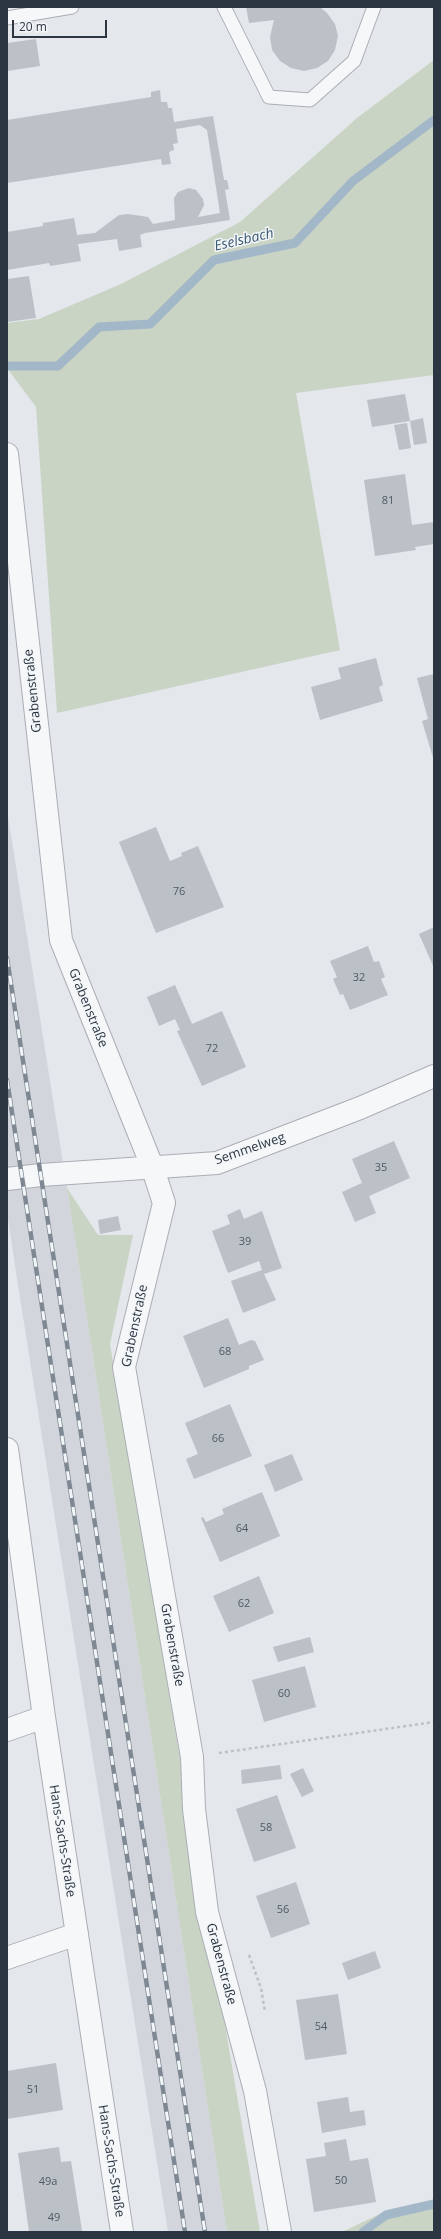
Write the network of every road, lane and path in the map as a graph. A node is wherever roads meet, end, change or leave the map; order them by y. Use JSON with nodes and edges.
{"nodes":[{"id":1,"x":72,"y":7,"type":"edge"},
{"id":2,"x":224,"y":7,"type":"edge"},
{"id":3,"x":374,"y":7,"type":"edge"},
{"id":4,"x":7,"y":18,"type":"edge"},
{"id":5,"x":7,"y":454,"type":"edge"},
{"id":6,"x":434,"y":1076,"type":"edge"},
{"id":7,"x":152,"y":1166,"type":"junction"},
{"id":8,"x":7,"y":1179,"type":"edge"},
{"id":9,"x":7,"y":1449,"type":"edge"},
{"id":10,"x":44,"y":1716,"type":"junction"},
{"id":11,"x":434,"y":1722,"type":"edge"},
{"id":12,"x":7,"y":1730,"type":"edge"},
{"id":13,"x":192,"y":1757,"type":"junction"},
{"id":14,"x":76,"y":1934,"type":"junction"},
{"id":15,"x":7,"y":1958,"type":"edge"},
{"id":16,"x":122,"y":2232,"type":"edge"},
{"id":17,"x":280,"y":2232,"type":"edge"}],
"edges":[{"from":1,"to":4,"type":"lane"},
{"from":2,"to":3,"type":"lane"},
{"from":5,"to":7,"type":"street","name":"Grabenstraße"},
{"from":6,"to":7,"type":"street","name":"Semmelweg"},
{"from":7,"to":8,"type":"street","name":"Semmelweg"},
{"from":7,"to":13,"type":"street","name":"Grabenstraße"},
{"from":9,"to":10,"type":"street","name":"Hans-Sachs-Straße"},
{"from":10,"to":12,"type":"street"},
{"from":10,"to":14,"type":"street","name":"Hans-Sachs-Straße"},
{"from":11,"to":13,"type":"path"},
{"from":13,"to":17,"type":"street","name":"Grabenstraße"},
{"from":14,"to":15,"type":"street"},
{"from":14,"to":16,"type":"street","name":"Hans-Sachs-Straße"}]}
